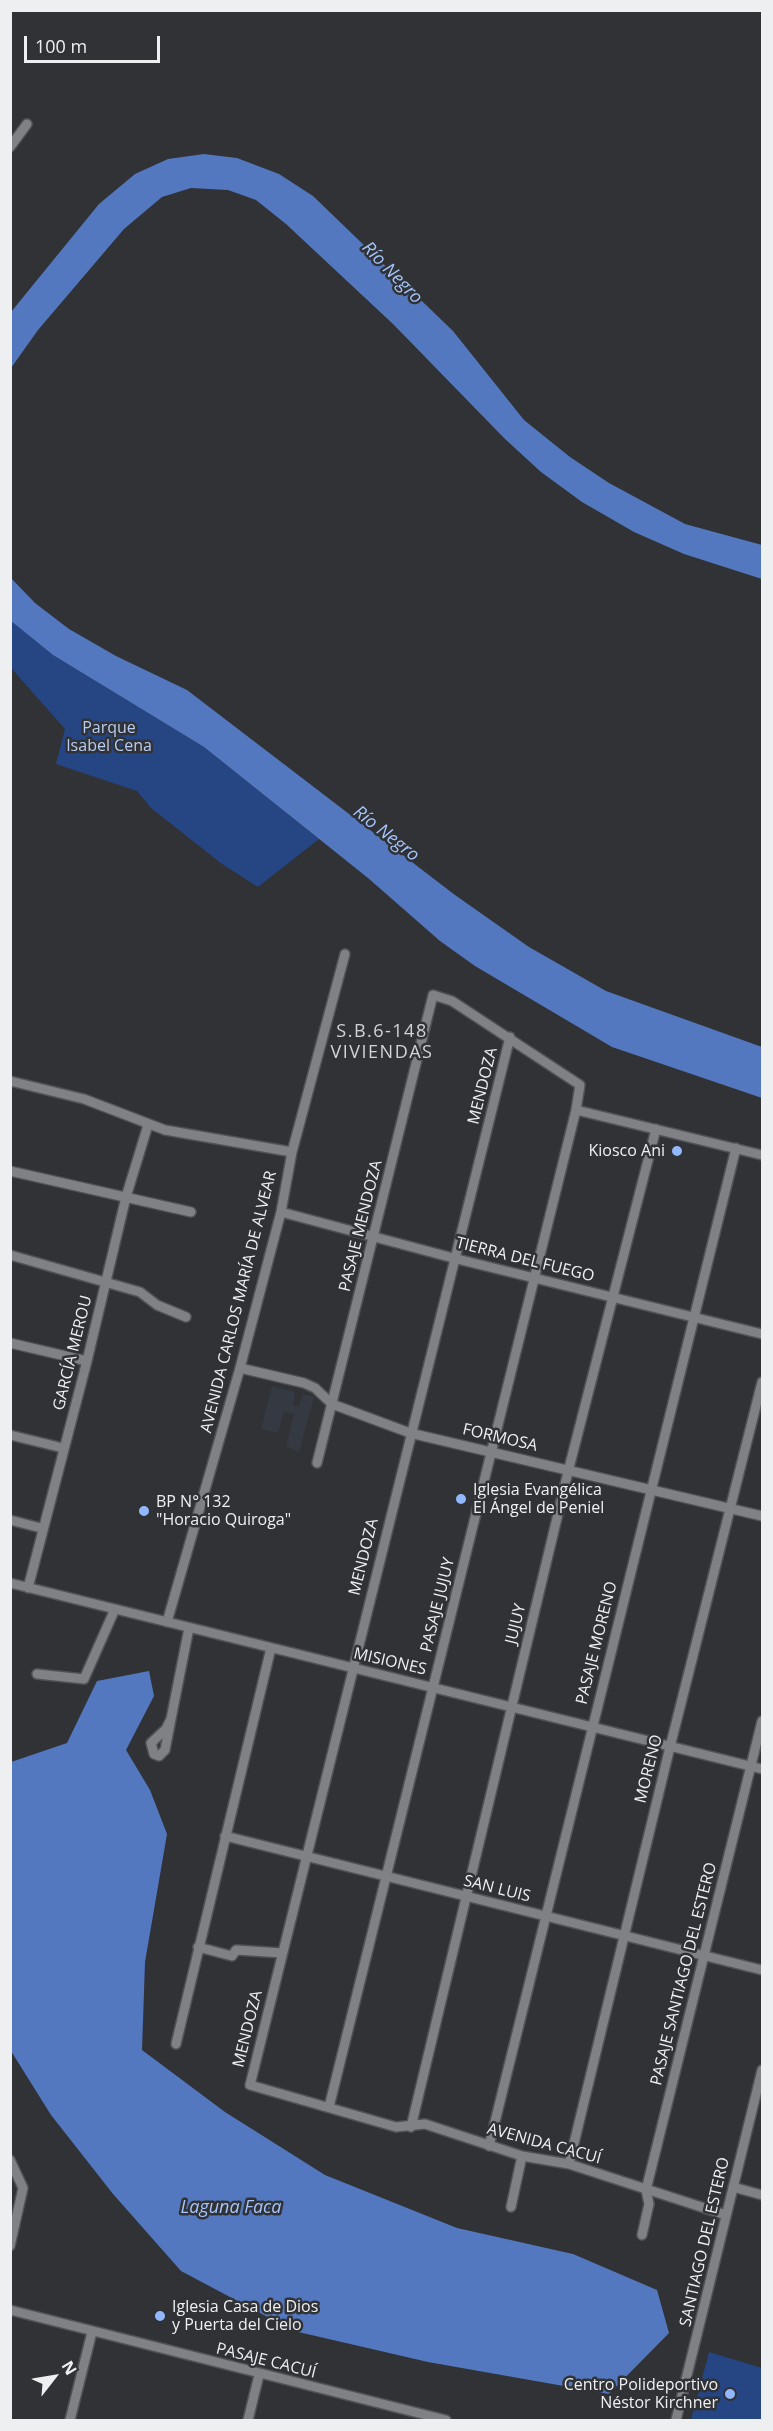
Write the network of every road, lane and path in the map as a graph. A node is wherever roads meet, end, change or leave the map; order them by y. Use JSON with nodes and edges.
{"nodes":[{"id":1,"x":27,"y":124,"type":"dead end"},
{"id":2,"x":10,"y":147,"type":"edge"},
{"id":3,"x":345,"y":954,"type":"dead end"},
{"id":4,"x":510,"y":1037,"type":"junction"},
{"id":5,"x":10,"y":1081,"type":"edge"},
{"id":6,"x":576,"y":1110,"type":"junction"},
{"id":7,"x":148,"y":1125,"type":"junction"},
{"id":8,"x":656,"y":1129,"type":"junction"},
{"id":9,"x":736,"y":1148,"type":"junction"},
{"id":10,"x":292,"y":1152,"type":"junction"},
{"id":11,"x":762,"y":1155,"type":"edge"},
{"id":12,"x":10,"y":1171,"type":"edge"},
{"id":13,"x":126,"y":1197,"type":"junction"},
{"id":14,"x":191,"y":1212,"type":"dead end"},
{"id":15,"x":281,"y":1212,"type":"junction"},
{"id":16,"x":374,"y":1236,"type":"junction"},
{"id":17,"x":10,"y":1255,"type":"edge"},
{"id":18,"x":457,"y":1259,"type":"junction"},
{"id":19,"x":534,"y":1278,"type":"junction"},
{"id":20,"x":106,"y":1282,"type":"junction"},
{"id":21,"x":612,"y":1297,"type":"junction"},
{"id":22,"x":186,"y":1317,"type":"dead end"},
{"id":23,"x":694,"y":1317,"type":"junction"},
{"id":24,"x":762,"y":1334,"type":"edge"},
{"id":25,"x":10,"y":1343,"type":"edge"},
{"id":26,"x":87,"y":1361,"type":"junction"},
{"id":27,"x":240,"y":1368,"type":"junction"},
{"id":28,"x":762,"y":1382,"type":"edge"},
{"id":29,"x":332,"y":1404,"type":"junction"},
{"id":30,"x":410,"y":1433,"type":"junction"},
{"id":31,"x":10,"y":1435,"type":"edge"},
{"id":32,"x":63,"y":1448,"type":"junction"},
{"id":33,"x":492,"y":1451,"type":"junction"},
{"id":34,"x":316,"y":1463,"type":"dead end"},
{"id":35,"x":569,"y":1468,"type":"junction"},
{"id":36,"x":651,"y":1488,"type":"junction"},
{"id":37,"x":732,"y":1508,"type":"junction"},
{"id":38,"x":762,"y":1516,"type":"edge"},
{"id":39,"x":10,"y":1520,"type":"edge"},
{"id":40,"x":41,"y":1528,"type":"junction"},
{"id":41,"x":10,"y":1583,"type":"edge"},
{"id":42,"x":28,"y":1588,"type":"junction"},
{"id":43,"x":115,"y":1609,"type":"junction"},
{"id":44,"x":167,"y":1622,"type":"junction"},
{"id":45,"x":189,"y":1628,"type":"junction"},
{"id":46,"x":271,"y":1648,"type":"junction"},
{"id":47,"x":352,"y":1669,"type":"junction"},
{"id":48,"x":37,"y":1674,"type":"dead end"},
{"id":49,"x":433,"y":1688,"type":"junction"},
{"id":50,"x":511,"y":1708,"type":"junction"},
{"id":51,"x":171,"y":1719,"type":"dead end"},
{"id":52,"x":762,"y":1721,"type":"edge"},
{"id":53,"x":592,"y":1727,"type":"junction"},
{"id":54,"x":670,"y":1747,"type":"junction"},
{"id":55,"x":751,"y":1767,"type":"junction"},
{"id":56,"x":762,"y":1769,"type":"edge"},
{"id":57,"x":225,"y":1836,"type":"junction"},
{"id":58,"x":305,"y":1855,"type":"junction"},
{"id":59,"x":387,"y":1878,"type":"junction"},
{"id":60,"x":466,"y":1897,"type":"junction"},
{"id":61,"x":544,"y":1916,"type":"junction"},
{"id":62,"x":624,"y":1937,"type":"junction"},
{"id":63,"x":198,"y":1947,"type":"junction"},
{"id":64,"x":282,"y":1953,"type":"junction"},
{"id":65,"x":704,"y":1957,"type":"junction"},
{"id":66,"x":762,"y":1970,"type":"edge"},
{"id":67,"x":176,"y":2044,"type":"dead end"},
{"id":68,"x":762,"y":2070,"type":"edge"},
{"id":69,"x":250,"y":2085,"type":"joint"},
{"id":70,"x":329,"y":2107,"type":"junction"},
{"id":71,"x":411,"y":2127,"type":"junction"},
{"id":72,"x":489,"y":2146,"type":"junction"},
{"id":73,"x":522,"y":2156,"type":"junction"},
{"id":74,"x":10,"y":2160,"type":"edge"},
{"id":75,"x":569,"y":2164,"type":"junction"},
{"id":76,"x":733,"y":2187,"type":"junction"},
{"id":77,"x":646,"y":2190,"type":"junction"},
{"id":78,"x":762,"y":2195,"type":"edge"},
{"id":79,"x":511,"y":2207,"type":"dead end"},
{"id":80,"x":726,"y":2215,"type":"junction"},
{"id":81,"x":642,"y":2235,"type":"dead end"},
{"id":82,"x":10,"y":2246,"type":"edge"},
{"id":83,"x":10,"y":2310,"type":"edge"},
{"id":84,"x":92,"y":2332,"type":"junction"},
{"id":85,"x":259,"y":2375,"type":"junction"},
{"id":86,"x":426,"y":2418,"type":"edge"},
{"id":87,"x":70,"y":2421,"type":"edge"},
{"id":88,"x":248,"y":2421,"type":"edge"},
{"id":89,"x":446,"y":2421,"type":"edge"},
{"id":90,"x":676,"y":2421,"type":"edge"}],
"edges":[{"from":1,"to":2,"type":"street"},
{"from":3,"to":10,"type":"street","name":"AVENIDA CARLOS MARÍA DE ALVEAR"},
{"from":4,"to":6,"type":"street","name":"PASAJE JUJUY"},
{"from":4,"to":16,"type":"street","name":"PASAJE MENDOZA"},
{"from":4,"to":18,"type":"street","name":"MENDOZA"},
{"from":5,"to":7,"type":"street"},
{"from":6,"to":8,"type":"street"},
{"from":6,"to":19,"type":"street","name":"PASAJE JUJUY"},
{"from":7,"to":10,"type":"street"},
{"from":7,"to":13,"type":"street","name":"GARCÍA MEROU"},
{"from":8,"to":9,"type":"street"},
{"from":8,"to":21,"type":"street","name":"JUJUY"},
{"from":9,"to":11,"type":"street"},
{"from":9,"to":23,"type":"street","name":"PASAJE MORENO"},
{"from":10,"to":15,"type":"street","name":"AVENIDA CARLOS MARÍA DE ALVEAR"},
{"from":12,"to":13,"type":"street"},
{"from":13,"to":14,"type":"street"},
{"from":13,"to":20,"type":"street","name":"GARCÍA MEROU"},
{"from":15,"to":16,"type":"street","name":"TIERRA DEL FUEGO"},
{"from":15,"to":27,"type":"street","name":"AVENIDA CARLOS MARÍA DE ALVEAR"},
{"from":16,"to":18,"type":"street","name":"TIERRA DEL FUEGO"},
{"from":16,"to":29,"type":"street","name":"PASAJE MENDOZA"},
{"from":17,"to":20,"type":"street"},
{"from":18,"to":19,"type":"street","name":"TIERRA DEL FUEGO"},
{"from":18,"to":30,"type":"street","name":"MENDOZA"},
{"from":19,"to":21,"type":"street","name":"TIERRA DEL FUEGO"},
{"from":19,"to":33,"type":"street","name":"PASAJE JUJUY"},
{"from":20,"to":22,"type":"street"},
{"from":20,"to":26,"type":"street","name":"GARCÍA MEROU"},
{"from":21,"to":23,"type":"street","name":"TIERRA DEL FUEGO"},
{"from":21,"to":35,"type":"street","name":"JUJUY"},
{"from":23,"to":24,"type":"street","name":"TIERRA DEL FUEGO"},
{"from":23,"to":36,"type":"street","name":"PASAJE MORENO"},
{"from":25,"to":26,"type":"street"},
{"from":26,"to":32,"type":"street","name":"GARCÍA MEROU"},
{"from":27,"to":29,"type":"street","name":"FORMOSA"},
{"from":27,"to":44,"type":"street","name":"AVENIDA CARLOS MARÍA DE ALVEAR"},
{"from":28,"to":37,"type":"street","name":"MORENO"},
{"from":29,"to":30,"type":"street","name":"FORMOSA"},
{"from":29,"to":34,"type":"street","name":"PASAJE MENDOZA"},
{"from":30,"to":33,"type":"street","name":"FORMOSA"},
{"from":30,"to":47,"type":"street","name":"MENDOZA"},
{"from":31,"to":32,"type":"street"},
{"from":32,"to":40,"type":"street","name":"GARCÍA MEROU"},
{"from":33,"to":35,"type":"street","name":"FORMOSA"},
{"from":33,"to":49,"type":"street","name":"PASAJE JUJUY"},
{"from":35,"to":36,"type":"street","name":"FORMOSA"},
{"from":35,"to":50,"type":"street","name":"JUJUY"},
{"from":36,"to":37,"type":"street","name":"FORMOSA"},
{"from":36,"to":53,"type":"street","name":"PASAJE MORENO"},
{"from":37,"to":38,"type":"street","name":"FORMOSA"},
{"from":37,"to":54,"type":"street","name":"MORENO"},
{"from":39,"to":40,"type":"street"},
{"from":40,"to":42,"type":"street","name":"GARCÍA MEROU"},
{"from":41,"to":42,"type":"street","name":"MISIONES"},
{"from":42,"to":43,"type":"street","name":"MISIONES"},
{"from":43,"to":44,"type":"street","name":"MISIONES"},
{"from":43,"to":48,"type":"street"},
{"from":44,"to":45,"type":"street","name":"MISIONES"},
{"from":45,"to":46,"type":"street","name":"MISIONES"},
{"from":45,"to":51,"type":"street"},
{"from":46,"to":47,"type":"street","name":"MISIONES"},
{"from":46,"to":57,"type":"street"},
{"from":47,"to":49,"type":"street","name":"MISIONES"},
{"from":47,"to":58,"type":"street","name":"MENDOZA"},
{"from":49,"to":50,"type":"street","name":"MISIONES"},
{"from":49,"to":59,"type":"street","name":"PASAJE JUJUY"},
{"from":50,"to":53,"type":"street","name":"MISIONES"},
{"from":50,"to":60,"type":"street","name":"JUJUY"},
{"from":52,"to":55,"type":"street","name":"PASAJE SANTIAGO DEL ESTERO"},
{"from":53,"to":54,"type":"street","name":"MISIONES"},
{"from":53,"to":61,"type":"street","name":"PASAJE MORENO"},
{"from":54,"to":55,"type":"street","name":"MISIONES"},
{"from":54,"to":62,"type":"street","name":"MORENO"},
{"from":55,"to":56,"type":"street","name":"MISIONES"},
{"from":55,"to":65,"type":"street","name":"PASAJE SANTIAGO DEL ESTERO"},
{"from":57,"to":58,"type":"street","name":"SAN LUIS"},
{"from":57,"to":63,"type":"street"},
{"from":58,"to":59,"type":"street","name":"SAN LUIS"},
{"from":58,"to":64,"type":"street","name":"MENDOZA"},
{"from":59,"to":60,"type":"street","name":"SAN LUIS"},
{"from":59,"to":70,"type":"street","name":"PASAJE JUJUY"},
{"from":60,"to":61,"type":"street","name":"SAN LUIS"},
{"from":60,"to":71,"type":"street","name":"JUJUY"},
{"from":61,"to":62,"type":"street","name":"SAN LUIS"},
{"from":61,"to":72,"type":"street","name":"PASAJE MORENO"},
{"from":62,"to":65,"type":"street","name":"SAN LUIS"},
{"from":62,"to":75,"type":"street","name":"MORENO"},
{"from":63,"to":64,"type":"street"},
{"from":63,"to":67,"type":"street"},
{"from":64,"to":69,"type":"street","name":"MENDOZA"},
{"from":65,"to":66,"type":"street","name":"SAN LUIS"},
{"from":65,"to":77,"type":"street","name":"PASAJE SANTIAGO DEL ESTERO"},
{"from":68,"to":76,"type":"street","name":"SANTIAGO DEL ESTERO"},
{"from":69,"to":70,"type":"street","name":"AVENIDA CACUÍ"},
{"from":70,"to":71,"type":"street","name":"AVENIDA CACUÍ"},
{"from":71,"to":72,"type":"street","name":"AVENIDA CACUÍ"},
{"from":72,"to":73,"type":"street","name":"AVENIDA CACUÍ"},
{"from":73,"to":75,"type":"street","name":"AVENIDA CACUÍ"},
{"from":73,"to":79,"type":"street"},
{"from":74,"to":82,"type":"street"},
{"from":75,"to":77,"type":"street","name":"AVENIDA CACUÍ"},
{"from":76,"to":78,"type":"street"},
{"from":76,"to":80,"type":"street","name":"SANTIAGO DEL ESTERO"},
{"from":77,"to":80,"type":"street","name":"AVENIDA CACUÍ"},
{"from":77,"to":81,"type":"street","name":"PASAJE SANTIAGO DEL ESTERO"},
{"from":80,"to":90,"type":"street","name":"SANTIAGO DEL ESTERO"},
{"from":83,"to":84,"type":"street","name":"PASAJE CACUÍ"},
{"from":84,"to":85,"type":"street","name":"PASAJE CACUÍ"},
{"from":84,"to":87,"type":"street"},
{"from":85,"to":86,"type":"street","name":"PASAJE CACUÍ"},
{"from":85,"to":88,"type":"street"},
{"from":86,"to":89,"type":"street","name":"PASAJE CACUÍ"}]}
